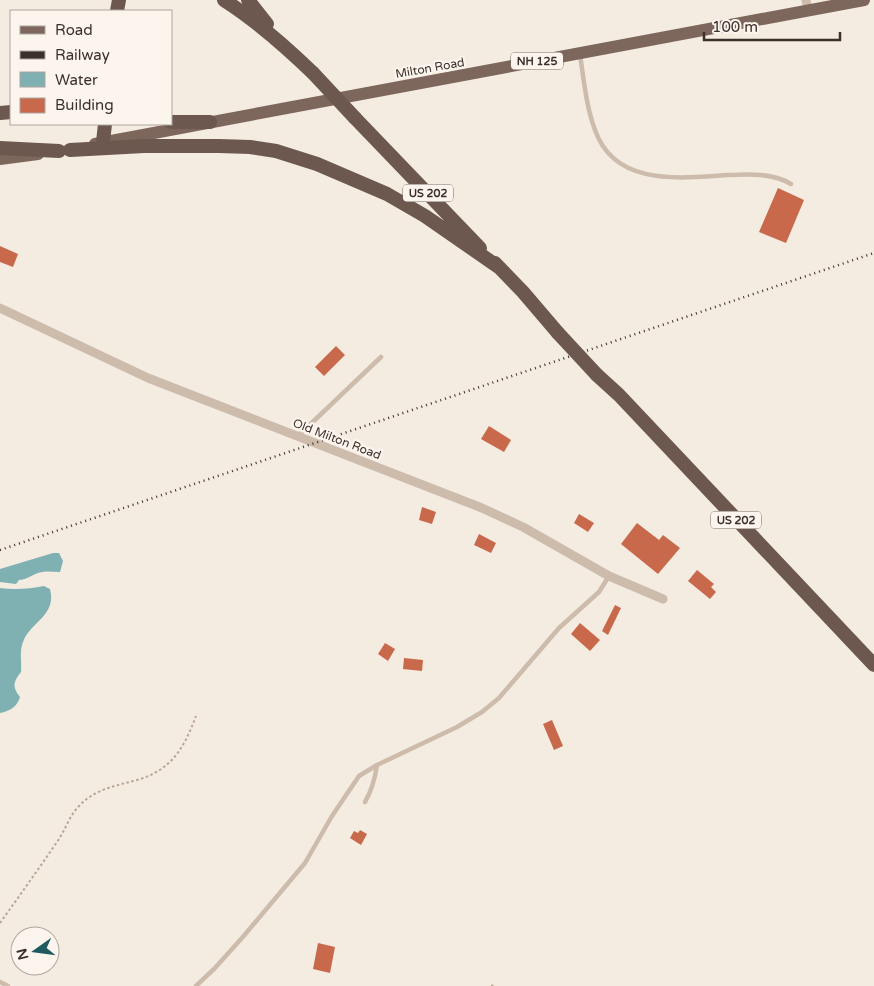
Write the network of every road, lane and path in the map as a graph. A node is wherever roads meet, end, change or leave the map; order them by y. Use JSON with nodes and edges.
{"nodes":[{"id":1,"x":224,"y":0,"type":"edge"},
{"id":2,"x":248,"y":0,"type":"edge"},
{"id":3,"x":864,"y":0,"type":"edge"},
{"id":4,"x":807,"y":5,"type":"edge"},
{"id":5,"x":287,"y":48,"type":"junction"},
{"id":6,"x":580,"y":54,"type":"junction"},
{"id":7,"x":172,"y":122,"type":"edge"},
{"id":8,"x":210,"y":122,"type":"junction"},
{"id":9,"x":105,"y":125,"type":"edge"},
{"id":10,"x":103,"y":142,"type":"junction"},
{"id":11,"x":0,"y":148,"type":"edge"},
{"id":12,"x":64,"y":151,"type":"junction"},
{"id":13,"x":0,"y":159,"type":"edge"},
{"id":14,"x":791,"y":184,"type":"dead end"},
{"id":15,"x":500,"y":268,"type":"junction"},
{"id":16,"x":0,"y":308,"type":"edge"},
{"id":17,"x":381,"y":357,"type":"dead end"},
{"id":18,"x":297,"y":437,"type":"junction"},
{"id":19,"x":609,"y":576,"type":"junction"},
{"id":20,"x":663,"y":599,"type":"dead end"},
{"id":21,"x":874,"y":665,"type":"edge"},
{"id":22,"x":196,"y":716,"type":"dead end"},
{"id":23,"x":377,"y":766,"type":"junction"},
{"id":24,"x":365,"y":802,"type":"dead end"},
{"id":25,"x":0,"y":923,"type":"edge"},
{"id":26,"x":0,"y":982,"type":"edge"},
{"id":27,"x":8,"y":986,"type":"edge"},
{"id":28,"x":196,"y":986,"type":"edge"}],
"edges":[{"from":1,"to":5,"type":"highway","number":"US 202"},
{"from":2,"to":5,"type":"highway","number":"US 202"},
{"from":3,"to":4,"type":"main road","name":"Milton Road","number":"NH 125"},
{"from":4,"to":6,"type":"main road","name":"Milton Road","number":"NH 125"},
{"from":5,"to":15,"type":"highway","number":"US 202","bridge":true},
{"from":6,"to":8,"type":"main road","name":"Milton Road","number":"NH 125"},
{"from":6,"to":14,"type":"lane"},
{"from":7,"to":8,"type":"highway"},
{"from":8,"to":10,"type":"main road","name":"Milton Road","number":"NH 125"},
{"from":9,"to":10,"type":"highway"},
{"from":10,"to":12,"type":"main road","name":"Milton Road","number":"NH 125"},
{"from":11,"to":12,"type":"highway"},
{"from":12,"to":13,"type":"main road","name":"Milton Road","number":"NH 125"},
{"from":12,"to":15,"type":"highway"},
{"from":15,"to":21,"type":"highway","number":"US 202","bridge":true},
{"from":16,"to":18,"type":"street","name":"Old Milton Road"},
{"from":17,"to":18,"type":"lane"},
{"from":18,"to":19,"type":"street","name":"Old Milton Road"},
{"from":19,"to":20,"type":"street","name":"Old Milton Road"},
{"from":19,"to":23,"type":"lane"},
{"from":22,"to":25,"type":"path"},
{"from":23,"to":24,"type":"lane"},
{"from":23,"to":28,"type":"lane"},
{"from":26,"to":27,"type":"lane"}]}
